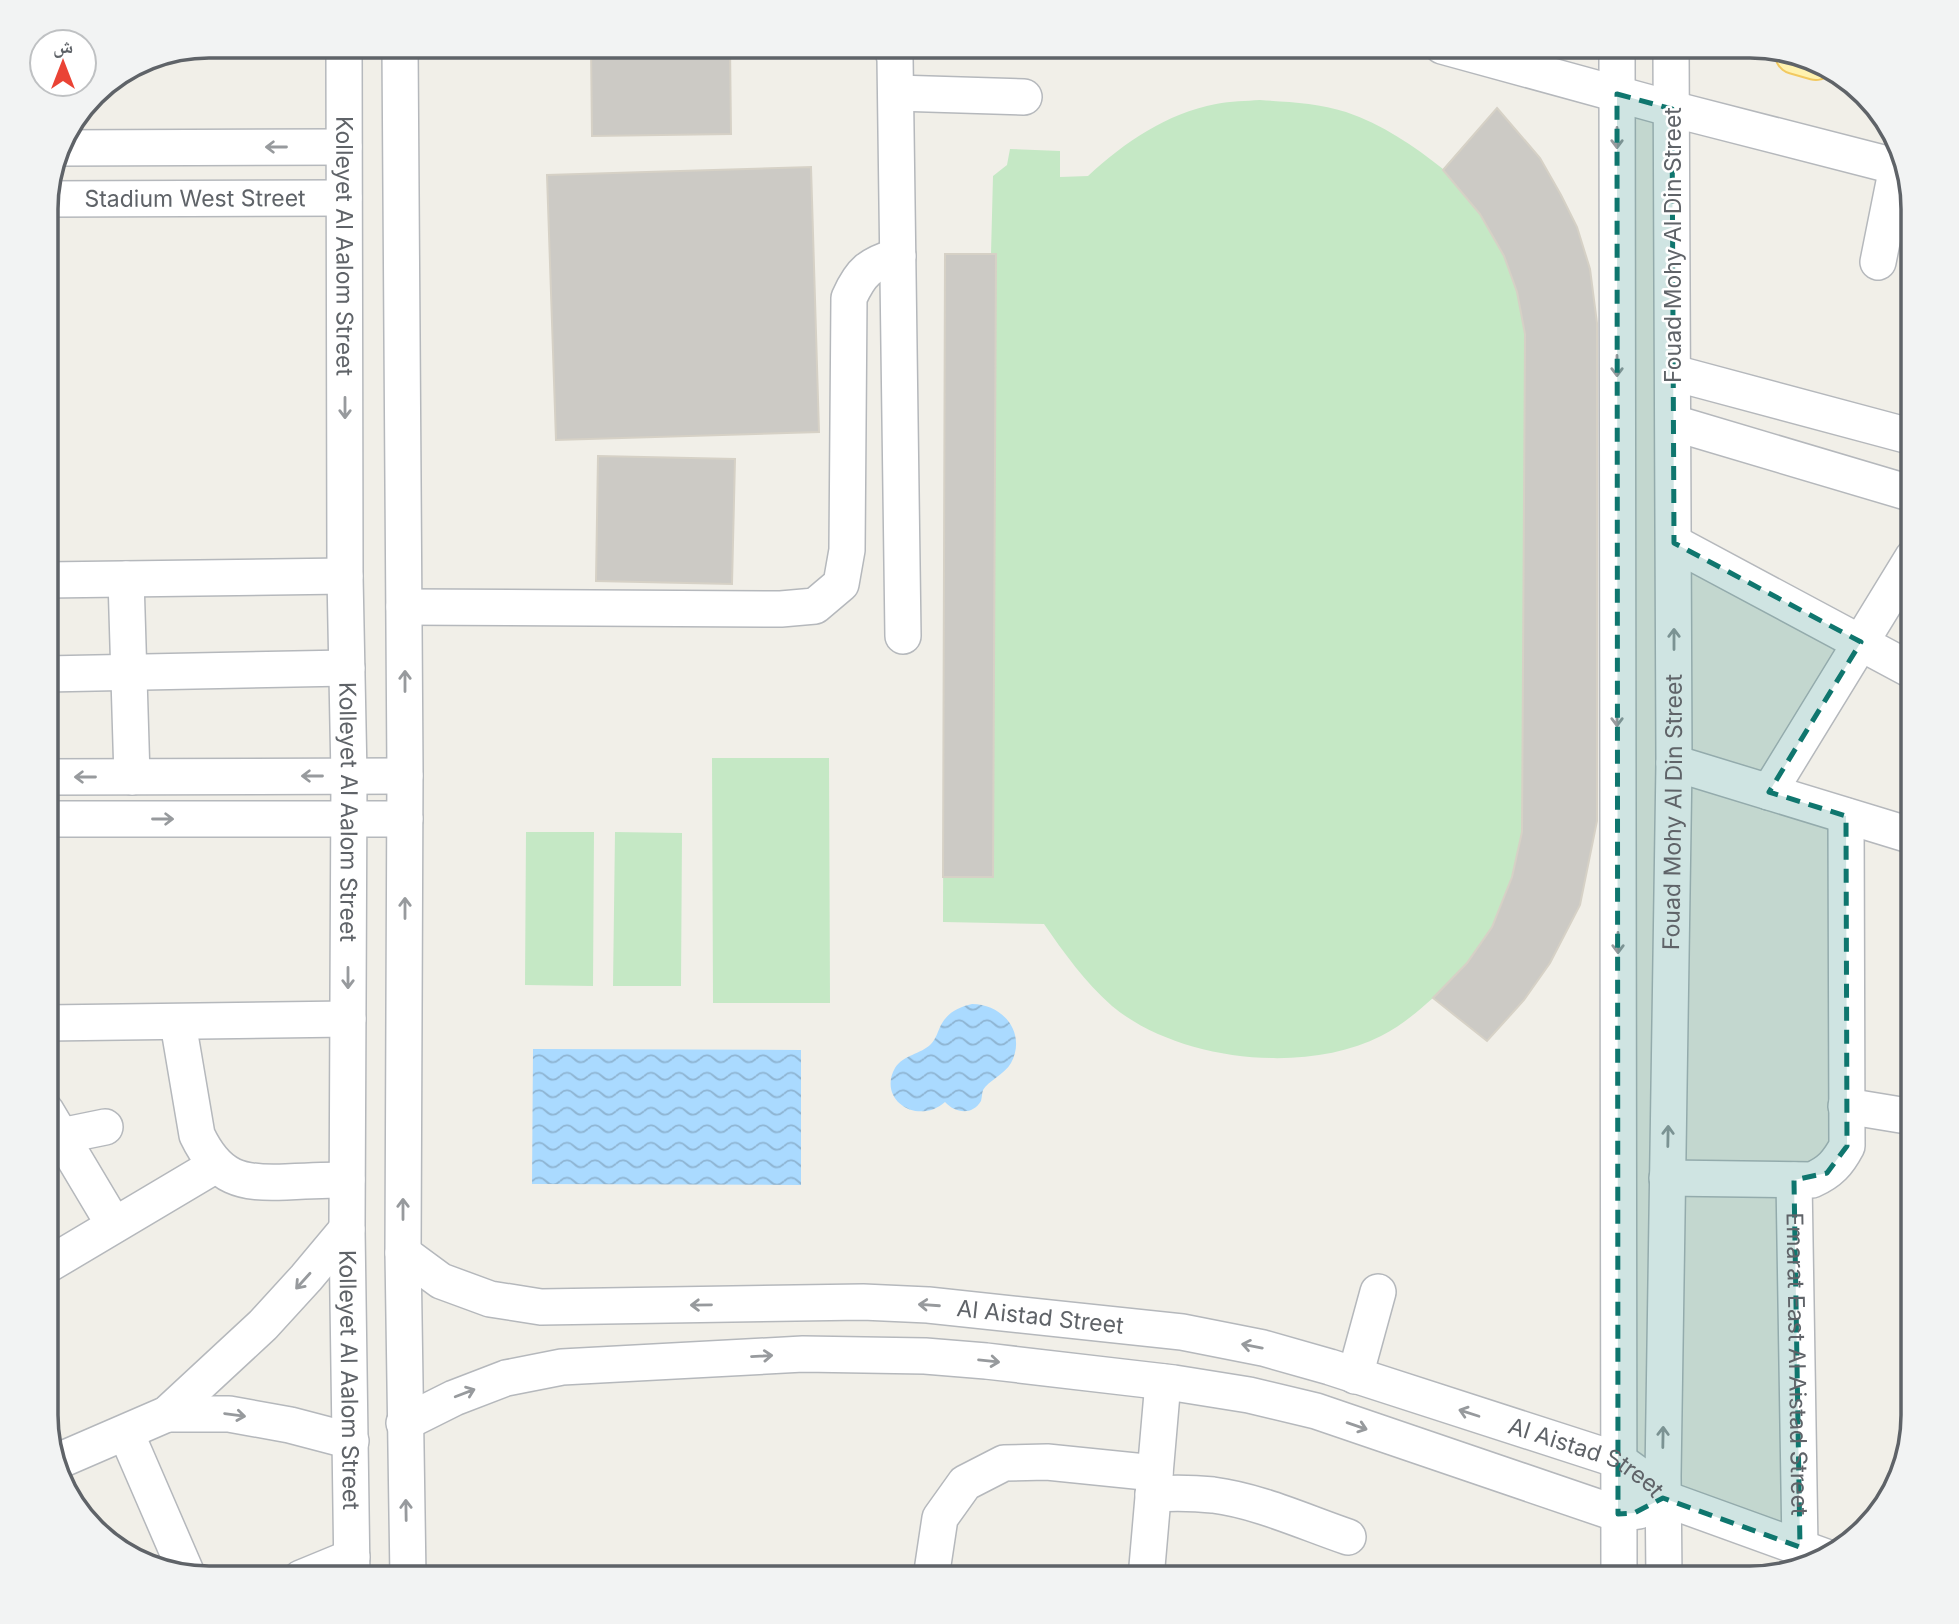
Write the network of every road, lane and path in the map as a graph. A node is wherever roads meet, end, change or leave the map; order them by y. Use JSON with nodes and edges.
{"nodes":[{"id":1,"x":344,"y":58,"type":"edge"},
{"id":2,"x":400,"y":58,"type":"edge"},
{"id":3,"x":895,"y":58,"type":"edge"},
{"id":4,"x":1486,"y":58,"type":"edge"},
{"id":5,"x":1617,"y":58,"type":"edge"},
{"id":6,"x":1671,"y":58,"type":"edge"},
{"id":7,"x":896,"y":93,"type":"junction"},
{"id":8,"x":1617,"y":94,"type":"junction"},
{"id":9,"x":1024,"y":97,"type":"dead end"},
{"id":10,"x":1672,"y":109,"type":"junction"},
{"id":11,"x":344,"y":147,"type":"junction"},
{"id":12,"x":71,"y":148,"type":"edge"},
{"id":13,"x":1895,"y":166,"type":"edge"},
{"id":14,"x":1898,"y":180,"type":"edge"},
{"id":15,"x":344,"y":198,"type":"junction"},
{"id":16,"x":58,"y":199,"type":"edge"},
{"id":17,"x":898,"y":256,"type":"junction"},
{"id":18,"x":1878,"y":262,"type":"dead end"},
{"id":19,"x":1674,"y":373,"type":"junction"},
{"id":20,"x":1674,"y":423,"type":"junction"},
{"id":21,"x":1901,"y":435,"type":"edge"},
{"id":22,"x":1901,"y":490,"type":"edge"},
{"id":23,"x":1674,"y":542,"type":"junction"},
{"id":24,"x":902,"y":549,"type":"junction"},
{"id":25,"x":847,"y":550,"type":"junction"},
{"id":26,"x":345,"y":576,"type":"junction"},
{"id":27,"x":1901,"y":577,"type":"edge"},
{"id":28,"x":125,"y":579,"type":"junction"},
{"id":29,"x":58,"y":580,"type":"edge"},
{"id":30,"x":404,"y":607,"type":"junction"},
{"id":31,"x":903,"y":636,"type":"dead end"},
{"id":32,"x":1861,"y":642,"type":"junction"},
{"id":33,"x":1901,"y":664,"type":"edge"},
{"id":34,"x":347,"y":668,"type":"junction"},
{"id":35,"x":129,"y":672,"type":"junction"},
{"id":36,"x":58,"y":674,"type":"edge"},
{"id":37,"x":1674,"y":763,"type":"junction"},
{"id":38,"x":349,"y":776,"type":"junction"},
{"id":39,"x":405,"y":776,"type":"junction"},
{"id":40,"x":58,"y":777,"type":"edge"},
{"id":41,"x":132,"y":777,"type":"junction"},
{"id":42,"x":1769,"y":792,"type":"junction"},
{"id":43,"x":1846,"y":816,"type":"junction"},
{"id":44,"x":349,"y":818,"type":"junction"},
{"id":45,"x":405,"y":818,"type":"junction"},
{"id":46,"x":58,"y":819,"type":"edge"},
{"id":47,"x":1901,"y":832,"type":"edge"},
{"id":48,"x":348,"y":1019,"type":"junction"},
{"id":49,"x":58,"y":1023,"type":"edge"},
{"id":50,"x":178,"y":1023,"type":"junction"},
{"id":51,"x":1846,"y":1106,"type":"junction"},
{"id":52,"x":1901,"y":1115,"type":"edge"},
{"id":53,"x":105,"y":1127,"type":"dead end"},
{"id":54,"x":58,"y":1135,"type":"edge"},
{"id":55,"x":58,"y":1141,"type":"edge"},
{"id":56,"x":216,"y":1165,"type":"junction"},
{"id":57,"x":1667,"y":1178,"type":"junction"},
{"id":58,"x":346,"y":1180,"type":"junction"},
{"id":59,"x":1794,"y":1180,"type":"junction"},
{"id":60,"x":114,"y":1225,"type":"junction"},
{"id":61,"x":346,"y":1229,"type":"junction"},
{"id":62,"x":403,"y":1253,"type":"junction"},
{"id":63,"x":58,"y":1259,"type":"edge"},
{"id":64,"x":1378,"y":1293,"type":"dead end"},
{"id":65,"x":1182,"y":1332,"type":"junction"},
{"id":66,"x":1343,"y":1372,"type":"junction"},
{"id":67,"x":1168,"y":1382,"type":"junction"},
{"id":68,"x":1315,"y":1411,"type":"junction"},
{"id":69,"x":167,"y":1414,"type":"junction"},
{"id":70,"x":404,"y":1423,"type":"junction"},
{"id":71,"x":126,"y":1433,"type":"junction"},
{"id":72,"x":351,"y":1441,"type":"junction"},
{"id":73,"x":1574,"y":1447,"type":"junction"},
{"id":74,"x":63,"y":1453,"type":"edge"},
{"id":75,"x":1618,"y":1460,"type":"junction"},
{"id":76,"x":1154,"y":1484,"type":"junction"},
{"id":77,"x":1563,"y":1496,"type":"junction"},
{"id":78,"x":1663,"y":1498,"type":"junction"},
{"id":79,"x":1618,"y":1514,"type":"junction"},
{"id":80,"x":1348,"y":1537,"type":"dead end"},
{"id":81,"x":1813,"y":1552,"type":"edge"},
{"id":82,"x":183,"y":1564,"type":"edge"},
{"id":83,"x":352,"y":1566,"type":"edge"},
{"id":84,"x":408,"y":1566,"type":"edge"},
{"id":85,"x":932,"y":1566,"type":"edge"},
{"id":86,"x":1147,"y":1566,"type":"edge"},
{"id":87,"x":1619,"y":1566,"type":"edge"},
{"id":88,"x":1664,"y":1566,"type":"edge"}],
"edges":[{"from":1,"to":11,"type":"street","name":"Kolleyet Al Aalom Street"},
{"from":2,"to":30,"type":"street"},
{"from":3,"to":7,"type":"street"},
{"from":4,"to":8,"type":"street"},
{"from":5,"to":8,"type":"street"},
{"from":6,"to":10,"type":"street","name":"Fouad Mohy Al Din Street"},
{"from":7,"to":9,"type":"street"},
{"from":7,"to":17,"type":"street"},
{"from":8,"to":10,"type":"street"},
{"from":8,"to":75,"type":"street","one_way":true},
{"from":10,"to":13,"type":"street"},
{"from":10,"to":19,"type":"street","name":"Fouad Mohy Al Din Street"},
{"from":11,"to":12,"type":"street","one_way":true},
{"from":11,"to":15,"type":"street","name":"Kolleyet Al Aalom Street"},
{"from":14,"to":18,"type":"street"},
{"from":15,"to":16,"type":"street","name":"Stadium West Street"},
{"from":15,"to":26,"type":"street","name":"Kolleyet Al Aalom Street","one_way":true},
{"from":17,"to":24,"type":"street"},
{"from":17,"to":25,"type":"street"},
{"from":19,"to":20,"type":"street","name":"Fouad Mohy Al Din Street"},
{"from":19,"to":21,"type":"street"},
{"from":20,"to":22,"type":"street"},
{"from":20,"to":23,"type":"street","name":"Fouad Mohy Al Din Street"},
{"from":23,"to":32,"type":"street"},
{"from":37,"to":23,"type":"street","name":"Fouad Mohy Al Din Street","one_way":true},
{"from":24,"to":25,"type":"street"},
{"from":24,"to":31,"type":"street"},
{"from":25,"to":30,"type":"street"},
{"from":26,"to":28,"type":"street"},
{"from":26,"to":34,"type":"street","name":"Kolleyet Al Aalom Street"},
{"from":27,"to":32,"type":"street"},
{"from":28,"to":29,"type":"street"},
{"from":28,"to":35,"type":"street"},
{"from":39,"to":30,"type":"street","one_way":true},
{"from":32,"to":33,"type":"street"},
{"from":32,"to":42,"type":"street"},
{"from":34,"to":35,"type":"street"},
{"from":34,"to":38,"type":"street","name":"Kolleyet Al Aalom Street"},
{"from":35,"to":36,"type":"street"},
{"from":35,"to":41,"type":"street"},
{"from":37,"to":42,"type":"street"},
{"from":57,"to":37,"type":"street","name":"Fouad Mohy Al Din Street","one_way":true},
{"from":38,"to":39,"type":"street"},
{"from":38,"to":41,"type":"street","one_way":true},
{"from":38,"to":44,"type":"street","name":"Kolleyet Al Aalom Street"},
{"from":39,"to":45,"type":"street"},
{"from":41,"to":40,"type":"street","one_way":true},
{"from":42,"to":43,"type":"street"},
{"from":43,"to":47,"type":"street"},
{"from":43,"to":51,"type":"street"},
{"from":44,"to":45,"type":"street"},
{"from":46,"to":44,"type":"street","one_way":true},
{"from":44,"to":48,"type":"street","name":"Kolleyet Al Aalom Street","one_way":true},
{"from":62,"to":45,"type":"street","one_way":true},
{"from":48,"to":50,"type":"street"},
{"from":48,"to":58,"type":"street","name":"Kolleyet Al Aalom Street"},
{"from":49,"to":50,"type":"street"},
{"from":50,"to":56,"type":"street"},
{"from":51,"to":52,"type":"street"},
{"from":51,"to":59,"type":"street"},
{"from":53,"to":54,"type":"street"},
{"from":55,"to":60,"type":"street"},
{"from":56,"to":58,"type":"street"},
{"from":56,"to":60,"type":"street"},
{"from":57,"to":59,"type":"street"},
{"from":78,"to":57,"type":"street","name":"Fouad Mohy Al Din Street","one_way":true},
{"from":58,"to":61,"type":"street","name":"Kolleyet Al Aalom Street"},
{"from":59,"to":81,"type":"street","name":"Emarat East Al Aistad Street"},
{"from":60,"to":63,"type":"street"},
{"from":61,"to":69,"type":"street","one_way":true},
{"from":61,"to":72,"type":"street","name":"Kolleyet Al Aalom Street"},
{"from":65,"to":62,"type":"street","name":"Al Aistad Street","one_way":true},
{"from":62,"to":70,"type":"street"},
{"from":64,"to":66,"type":"street"},
{"from":66,"to":65,"type":"street","name":"Al Aistad Street","one_way":true},
{"from":65,"to":67,"type":"street"},
{"from":66,"to":68,"type":"street"},
{"from":73,"to":66,"type":"street","name":"Al Aistad Street","one_way":true},
{"from":67,"to":68,"type":"street","name":"Al Aistad Street"},
{"from":70,"to":67,"type":"street","name":"Al Aistad Street","one_way":true},
{"from":67,"to":76,"type":"street"},
{"from":68,"to":77,"type":"street","name":"Al Aistad Street","one_way":true},
{"from":69,"to":71,"type":"street"},
{"from":69,"to":72,"type":"street","one_way":true},
{"from":84,"to":70,"type":"street","one_way":true},
{"from":71,"to":74,"type":"street"},
{"from":71,"to":82,"type":"street"},
{"from":72,"to":83,"type":"street","name":"Kolleyet Al Aalom Street"},
{"from":73,"to":75,"type":"street","name":"Al Aistad Street"},
{"from":73,"to":77,"type":"street"},
{"from":75,"to":78,"type":"street","name":"Al Aistad Street"},
{"from":75,"to":79,"type":"street"},
{"from":76,"to":80,"type":"street"},
{"from":76,"to":85,"type":"street"},
{"from":76,"to":86,"type":"street"},
{"from":77,"to":79,"type":"street","name":"Al Aistad Street"},
{"from":78,"to":79,"type":"street","name":"Al Aistad Street"},
{"from":78,"to":81,"type":"street"},
{"from":78,"to":88,"type":"street","name":"Fouad Mohy Al Din Street"},
{"from":79,"to":87,"type":"street"}]}
